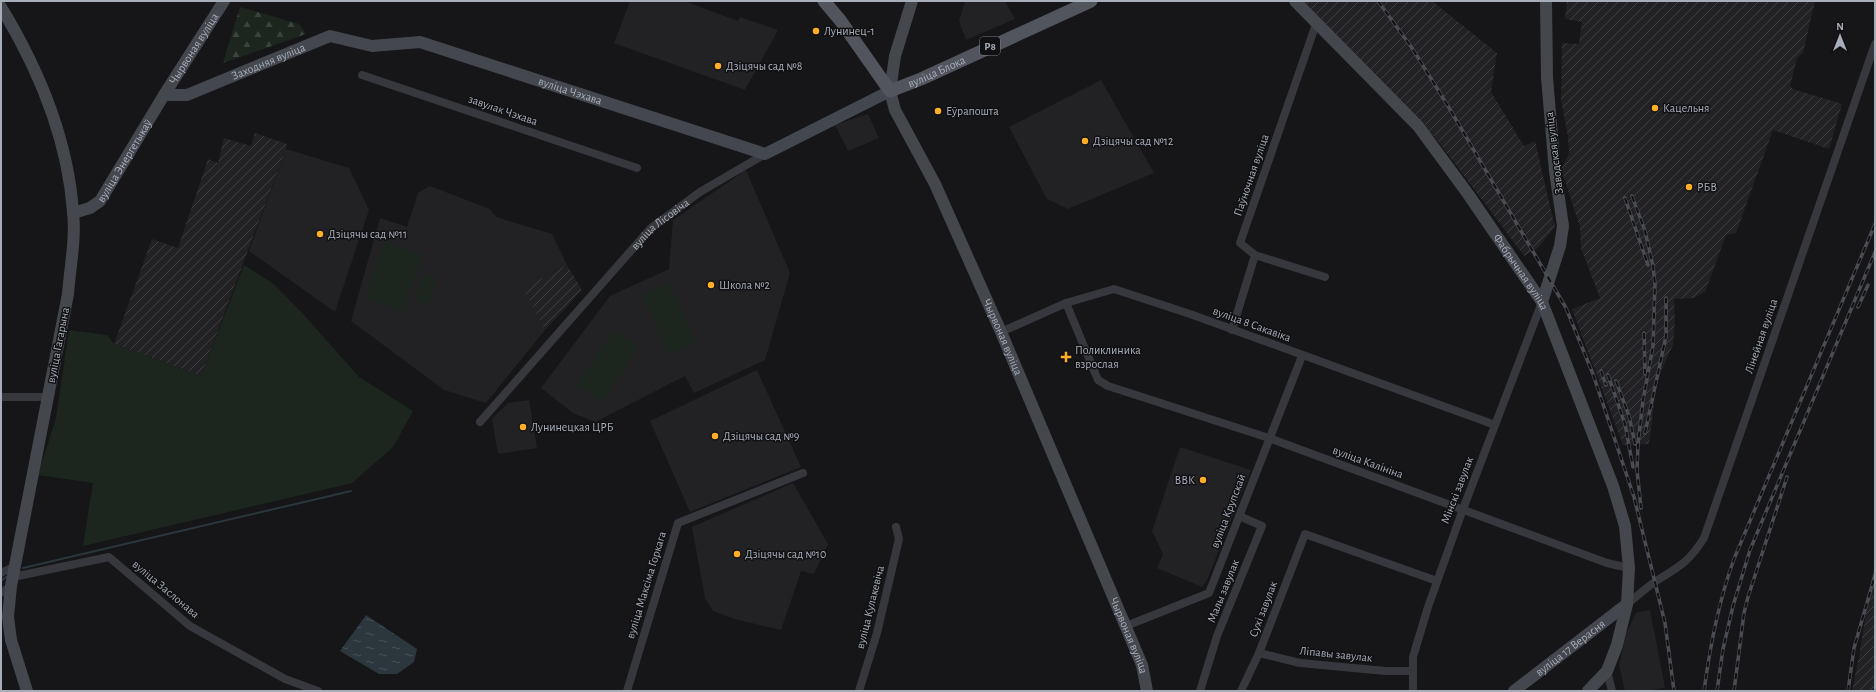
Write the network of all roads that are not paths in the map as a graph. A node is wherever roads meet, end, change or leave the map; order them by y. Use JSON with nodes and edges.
{"nodes":[{"id":1,"x":224,"y":1,"type":"edge"},
{"id":2,"x":824,"y":1,"type":"edge"},
{"id":3,"x":912,"y":1,"type":"edge"},
{"id":4,"x":1091,"y":1,"type":"edge"},
{"id":5,"x":1295,"y":1,"type":"edge"},
{"id":6,"x":1545,"y":1,"type":"edge"},
{"id":7,"x":1,"y":7,"type":"edge"},
{"id":8,"x":1316,"y":24,"type":"junction"},
{"id":9,"x":1875,"y":44,"type":"edge"},
{"id":10,"x":372,"y":46,"type":"joint"},
{"id":11,"x":362,"y":75,"type":"dead end"},
{"id":12,"x":890,"y":91,"type":"junction"},
{"id":13,"x":164,"y":95,"type":"junction"},
{"id":14,"x":765,"y":154,"type":"junction"},
{"id":15,"x":637,"y":168,"type":"dead end"},
{"id":16,"x":74,"y":213,"type":"junction"},
{"id":17,"x":1255,"y":255,"type":"junction"},
{"id":18,"x":1325,"y":277,"type":"dead end"},
{"id":19,"x":1542,"y":302,"type":"junction"},
{"id":20,"x":1066,"y":303,"type":"junction"},
{"id":21,"x":1232,"y":330,"type":"junction"},
{"id":22,"x":1001,"y":332,"type":"junction"},
{"id":23,"x":1302,"y":356,"type":"junction"},
{"id":24,"x":1,"y":397,"type":"edge"},
{"id":25,"x":48,"y":397,"type":"junction"},
{"id":26,"x":480,"y":422,"type":"dead end"},
{"id":27,"x":1495,"y":425,"type":"junction"},
{"id":28,"x":1269,"y":438,"type":"junction"},
{"id":29,"x":803,"y":474,"type":"dead end"},
{"id":30,"x":1463,"y":509,"type":"junction"},
{"id":31,"x":1239,"y":516,"type":"junction"},
{"id":32,"x":896,"y":527,"type":"dead end"},
{"id":33,"x":1629,"y":568,"type":"junction"},
{"id":34,"x":8,"y":579,"type":"edge"},
{"id":35,"x":1437,"y":581,"type":"junction"},
{"id":36,"x":1627,"y":604,"type":"junction"},
{"id":37,"x":1126,"y":626,"type":"junction"},
{"id":38,"x":1259,"y":653,"type":"junction"},
{"id":39,"x":1412,"y":671,"type":"junction"},
{"id":40,"x":1607,"y":671,"type":"junction"},
{"id":41,"x":27,"y":691,"type":"edge"},
{"id":42,"x":318,"y":691,"type":"edge"},
{"id":43,"x":626,"y":691,"type":"edge"},
{"id":44,"x":859,"y":691,"type":"edge"},
{"id":45,"x":1147,"y":691,"type":"edge"},
{"id":46,"x":1200,"y":691,"type":"edge"},
{"id":47,"x":1241,"y":691,"type":"edge"},
{"id":48,"x":1413,"y":691,"type":"edge"},
{"id":49,"x":1514,"y":691,"type":"edge"},
{"id":50,"x":1588,"y":691,"type":"edge"},
{"id":51,"x":1612,"y":691,"type":"edge"}],
"edges":[{"from":1,"to":13,"type":"street","name":"Чырвоная вуліца"},
{"from":2,"to":12,"type":"main road","name":"Чырвоная вуліца"},
{"from":3,"to":12,"type":"street"},
{"from":4,"to":12,"type":"main road","name":"вуліца Блока","number":"Р8"},
{"from":5,"to":8,"type":"street","name":"Фабрычная вуліца"},
{"from":6,"to":19,"type":"street","name":"Заводская вуліца"},
{"from":7,"to":16,"type":"street","name":"вуліца Гагарына"},
{"from":8,"to":17,"type":"street","name":"Паўночная вуліца"},
{"from":8,"to":19,"type":"street","name":"Фабрычная вуліца"},
{"from":9,"to":36,"type":"street","name":"Лінейная вуліца"},
{"from":10,"to":13,"type":"street","name":"Заходняя вуліца"},
{"from":10,"to":14,"type":"street","name":"вуліца Чэхава"},
{"from":11,"to":15,"type":"street","name":"завулак Чэхава"},
{"from":12,"to":14,"type":"street","name":"вуліца Лісовіча"},
{"from":12,"to":22,"type":"street","name":"Чырвоная вуліца"},
{"from":13,"to":16,"type":"street","name":"вуліца Энергетыкаў"},
{"from":14,"to":26,"type":"street","name":"вуліца Лісовіча"},
{"from":16,"to":25,"type":"street","name":"вуліца Гагарына"},
{"from":17,"to":18,"type":"street"},
{"from":17,"to":21,"type":"street"},
{"from":19,"to":27,"type":"street","name":"Мінскі завулак"},
{"from":19,"to":33,"type":"street","name":"Фабрычная вуліца"},
{"from":20,"to":21,"type":"street","name":"вуліца 8 Сакавіка"},
{"from":20,"to":22,"type":"street","name":"вуліца 8 Сакавіка"},
{"from":20,"to":28,"type":"street","name":"вуліца Калініна"},
{"from":21,"to":23,"type":"street","name":"вуліца 8 Сакавіка"},
{"from":22,"to":37,"type":"street","name":"Чырвоная вуліца"},
{"from":23,"to":27,"type":"street","name":"вуліца 8 Сакавіка"},
{"from":23,"to":28,"type":"street","name":"вуліца Крупскай"},
{"from":24,"to":25,"type":"street"},
{"from":25,"to":34,"type":"street","name":"вуліца Гагарына"},
{"from":27,"to":30,"type":"street","name":"Мінскі завулак"},
{"from":28,"to":30,"type":"street","name":"вуліца Калініна"},
{"from":28,"to":31,"type":"street","name":"вуліца Крупскай"},
{"from":29,"to":43,"type":"street","name":"вуліца Максіма Горкага"},
{"from":30,"to":33,"type":"street","name":"вуліца Калініна"},
{"from":30,"to":35,"type":"street","name":"Мінскі завулак"},
{"from":31,"to":37,"type":"street","name":"вуліца Крупскай"},
{"from":31,"to":46,"type":"street","name":"Малы завулак"},
{"from":32,"to":44,"type":"street","name":"вуліца Кулакевіча"},
{"from":33,"to":36,"type":"street","name":"Фабрычная вуліца"},
{"from":34,"to":41,"type":"street","name":"вуліца Гагарына"},
{"from":34,"to":42,"type":"street","name":"вуліца Заслонава"},
{"from":35,"to":38,"type":"street","name":"Сухі завулак"},
{"from":35,"to":39,"type":"street","name":"Мінскі завулак"},
{"from":36,"to":40,"type":"street","name":"Фабрычная вуліца"},
{"from":36,"to":49,"type":"street","name":"вуліца 17 Верасня"},
{"from":37,"to":45,"type":"street","name":"Чырвоная вуліца"},
{"from":38,"to":39,"type":"street","name":"Ліпавы завулак"},
{"from":38,"to":47,"type":"street","name":"Сухі завулак"},
{"from":39,"to":48,"type":"street","name":"Мінскі завулак"},
{"from":40,"to":50,"type":"street"},
{"from":40,"to":51,"type":"street"}]}
